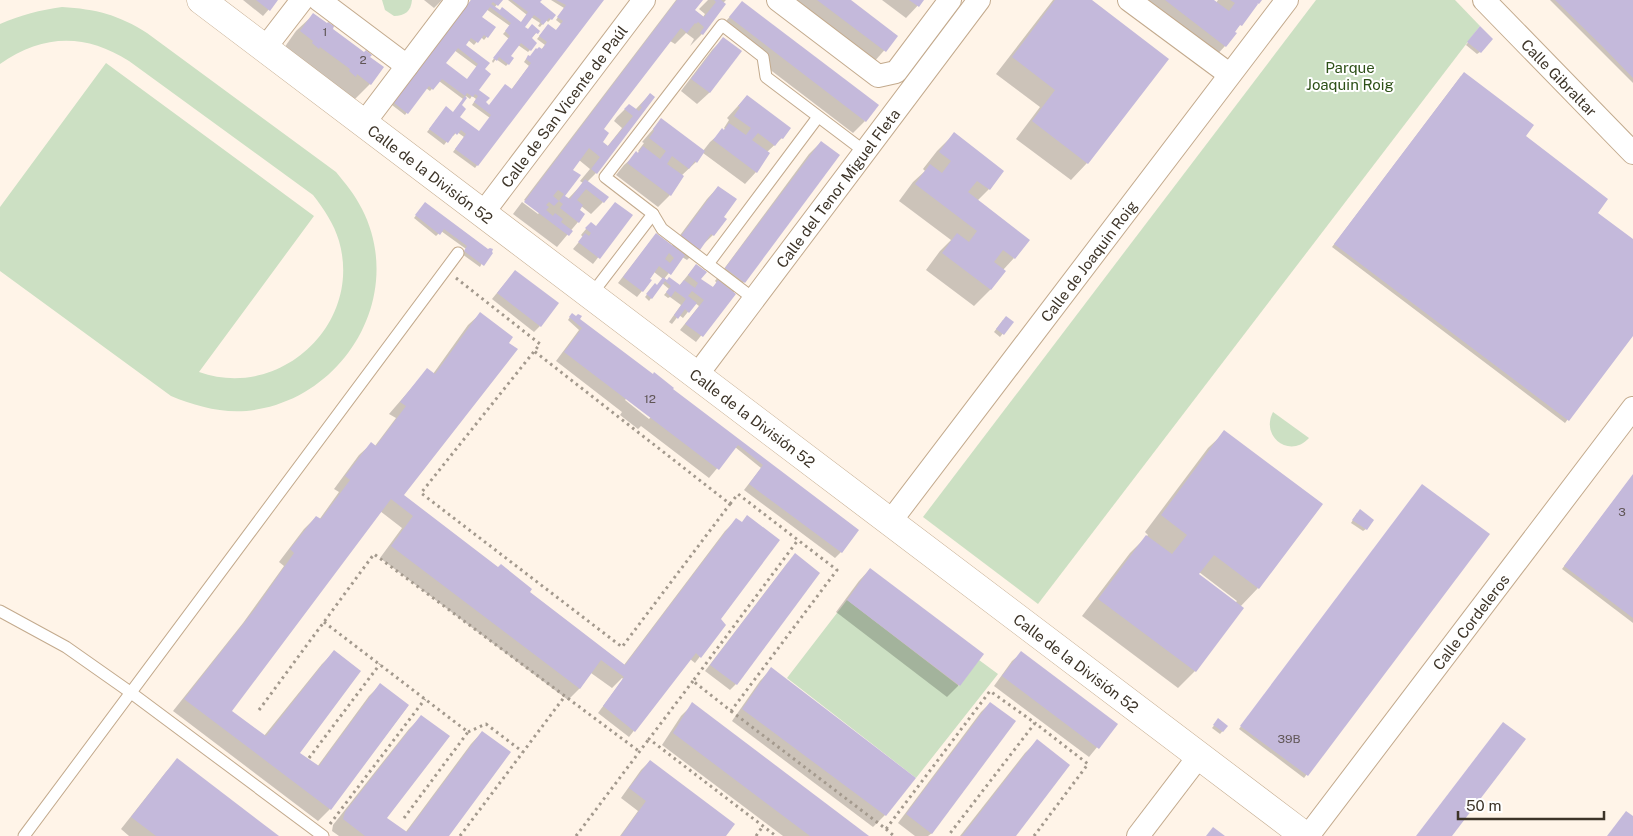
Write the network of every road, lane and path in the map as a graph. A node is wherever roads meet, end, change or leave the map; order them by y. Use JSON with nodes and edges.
{"nodes":[{"id":1,"x":201,"y":0,"type":"edge"},
{"id":2,"x":302,"y":0,"type":"edge"},
{"id":3,"x":319,"y":0,"type":"edge"},
{"id":4,"x":457,"y":0,"type":"edge"},
{"id":5,"x":644,"y":0,"type":"edge"},
{"id":6,"x":778,"y":0,"type":"edge"},
{"id":7,"x":950,"y":0,"type":"edge"},
{"id":8,"x":979,"y":0,"type":"edge"},
{"id":9,"x":1129,"y":0,"type":"edge"},
{"id":10,"x":1287,"y":0,"type":"edge"},
{"id":11,"x":1484,"y":0,"type":"edge"},
{"id":12,"x":265,"y":48,"type":"junction"},
{"id":13,"x":407,"y":66,"type":"junction"},
{"id":14,"x":1230,"y":74,"type":"junction"},
{"id":15,"x":818,"y":117,"type":"junction"},
{"id":16,"x":364,"y":123,"type":"junction"},
{"id":17,"x":864,"y":151,"type":"junction"},
{"id":18,"x":1633,"y":153,"type":"edge"},
{"id":19,"x":483,"y":214,"type":"junction"},
{"id":20,"x":653,"y":214,"type":"junction"},
{"id":21,"x":458,"y":253,"type":"dead end"},
{"id":22,"x":708,"y":264,"type":"junction"},
{"id":23,"x":445,"y":270,"type":"junction"},
{"id":24,"x":591,"y":295,"type":"junction"},
{"id":25,"x":754,"y":299,"type":"junction"},
{"id":26,"x":534,"y":351,"type":"junction"},
{"id":27,"x":696,"y":375,"type":"junction"},
{"id":28,"x":1633,"y":408,"type":"edge"},
{"id":29,"x":730,"y":504,"type":"junction"},
{"id":30,"x":890,"y":522,"type":"junction"},
{"id":31,"x":798,"y":540,"type":"junction"},
{"id":32,"x":0,"y":611,"type":"edge"},
{"id":33,"x":324,"y":622,"type":"junction"},
{"id":34,"x":380,"y":664,"type":"junction"},
{"id":35,"x":692,"y":681,"type":"junction"},
{"id":36,"x":130,"y":692,"type":"junction"},
{"id":37,"x":565,"y":696,"type":"junction"},
{"id":38,"x":425,"y":699,"type":"junction"},
{"id":39,"x":259,"y":710,"type":"dead end"},
{"id":40,"x":731,"y":711,"type":"junction"},
{"id":41,"x":1035,"y":723,"type":"junction"},
{"id":42,"x":468,"y":732,"type":"junction"},
{"id":43,"x":649,"y":740,"type":"junction"},
{"id":44,"x":523,"y":752,"type":"junction"},
{"id":45,"x":640,"y":752,"type":"junction"},
{"id":46,"x":1199,"y":756,"type":"junction"},
{"id":47,"x":309,"y":758,"type":"dead end"},
{"id":48,"x":404,"y":818,"type":"dead end"},
{"id":49,"x":763,"y":826,"type":"junction"},
{"id":50,"x":886,"y":830,"type":"junction"},
{"id":51,"x":322,"y":835,"type":"edge"},
{"id":52,"x":24,"y":836,"type":"edge"},
{"id":53,"x":460,"y":836,"type":"edge"},
{"id":54,"x":576,"y":836,"type":"edge"},
{"id":55,"x":756,"y":836,"type":"edge"},
{"id":56,"x":776,"y":836,"type":"edge"},
{"id":57,"x":894,"y":836,"type":"edge"},
{"id":58,"x":948,"y":836,"type":"edge"},
{"id":59,"x":1034,"y":836,"type":"edge"},
{"id":60,"x":1138,"y":836,"type":"edge"},
{"id":61,"x":1306,"y":836,"type":"edge"}],
"edges":[{"from":1,"to":12,"type":"main road","name":"Calle de la División 52"},
{"from":2,"to":12,"type":"street"},
{"from":3,"to":13,"type":"street"},
{"from":4,"to":13,"type":"street"},
{"from":5,"to":19,"type":"street","name":"Calle de San Vicente de Paúl"},
{"from":6,"to":7,"type":"street"},
{"from":8,"to":17,"type":"street","name":"Calle del Tenor Miguel Fleta"},
{"from":9,"to":14,"type":"street"},
{"from":10,"to":14,"type":"street","name":"Calle de Joaquin Roig"},
{"from":11,"to":18,"type":"street","name":"Calle Gibraltar"},
{"from":12,"to":16,"type":"main road","name":"Calle de la División 52"},
{"from":13,"to":16,"type":"street"},
{"from":14,"to":30,"type":"street","name":"Calle de Joaquin Roig"},
{"from":15,"to":17,"type":"lane"},
{"from":15,"to":20,"type":"lane"},
{"from":15,"to":22,"type":"lane"},
{"from":16,"to":19,"type":"main road","name":"Calle de la División 52"},
{"from":17,"to":25,"type":"street","name":"Calle del Tenor Miguel Fleta"},
{"from":19,"to":24,"type":"main road","name":"Calle de la División 52"},
{"from":20,"to":22,"type":"lane"},
{"from":20,"to":24,"type":"lane"},
{"from":21,"to":23,"type":"lane"},
{"from":22,"to":25,"type":"lane"},
{"from":23,"to":26,"type":"path"},
{"from":23,"to":36,"type":"lane"},
{"from":24,"to":27,"type":"main road","name":"Calle de la División 52"},
{"from":25,"to":27,"type":"street","name":"Calle del Tenor Miguel Fleta"},
{"from":26,"to":29,"type":"path"},
{"from":26,"to":29,"type":"path"},
{"from":27,"to":30,"type":"main road","name":"Calle de la División 52"},
{"from":28,"to":61,"type":"street","name":"Calle Cordeleros"},
{"from":29,"to":31,"type":"path"},
{"from":30,"to":46,"type":"main road","name":"Calle de la División 52"},
{"from":31,"to":35,"type":"path"},
{"from":31,"to":40,"type":"path"},
{"from":32,"to":36,"type":"lane"},
{"from":33,"to":34,"type":"path"},
{"from":33,"to":37,"type":"path"},
{"from":33,"to":39,"type":"path"},
{"from":34,"to":38,"type":"path"},
{"from":34,"to":47,"type":"path"},
{"from":35,"to":40,"type":"path"},
{"from":35,"to":43,"type":"path"},
{"from":36,"to":51,"type":"lane"},
{"from":36,"to":52,"type":"lane"},
{"from":37,"to":44,"type":"path"},
{"from":37,"to":45,"type":"path"},
{"from":38,"to":42,"type":"path"},
{"from":38,"to":51,"type":"path"},
{"from":40,"to":50,"type":"path"},
{"from":41,"to":50,"type":"path"},
{"from":41,"to":58,"type":"path"},
{"from":41,"to":59,"type":"path"},
{"from":42,"to":44,"type":"path"},
{"from":42,"to":48,"type":"path"},
{"from":43,"to":45,"type":"path"},
{"from":43,"to":49,"type":"path"},
{"from":44,"to":53,"type":"path"},
{"from":45,"to":54,"type":"path"},
{"from":46,"to":60,"type":"street"},
{"from":46,"to":61,"type":"main road","name":"Calle de la División 52"},
{"from":49,"to":55,"type":"path"},
{"from":49,"to":56,"type":"path"},
{"from":50,"to":57,"type":"path"}]}
